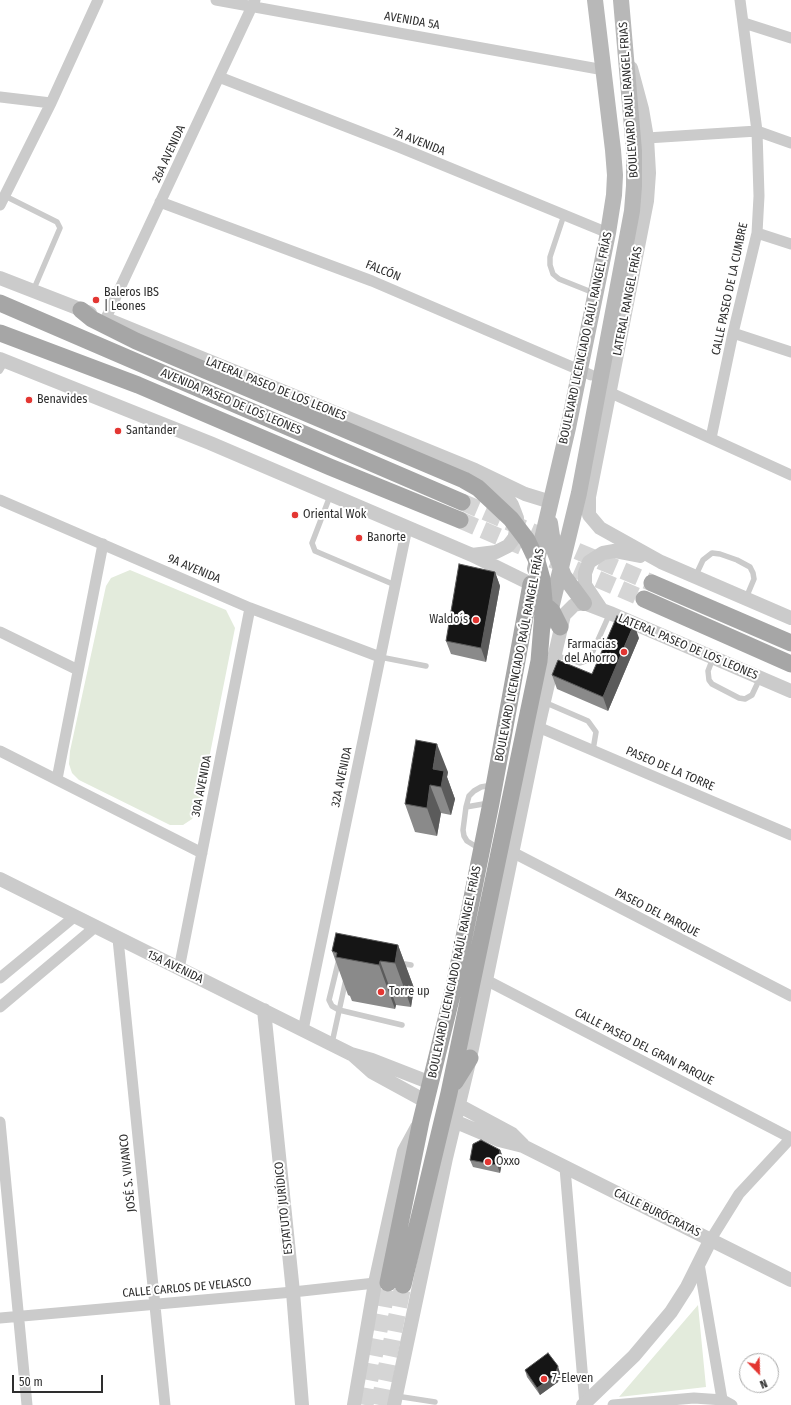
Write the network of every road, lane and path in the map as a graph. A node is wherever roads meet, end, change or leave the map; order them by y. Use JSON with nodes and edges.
{"nodes":[{"id":1,"x":98,"y":0,"type":"edge"},
{"id":2,"x":216,"y":0,"type":"edge"},
{"id":3,"x":595,"y":0,"type":"edge"},
{"id":4,"x":621,"y":0,"type":"edge"},
{"id":5,"x":740,"y":0,"type":"edge"},
{"id":6,"x":254,"y":3,"type":"edge"},
{"id":7,"x":744,"y":23,"type":"junction"},
{"id":8,"x":791,"y":38,"type":"edge"},
{"id":9,"x":627,"y":57,"type":"junction"},
{"id":10,"x":604,"y":70,"type":"junction"},
{"id":11,"x":219,"y":77,"type":"junction"},
{"id":12,"x":0,"y":97,"type":"edge"},
{"id":13,"x":51,"y":103,"type":"junction"},
{"id":14,"x":757,"y":131,"type":"junction"},
{"id":15,"x":647,"y":138,"type":"junction"},
{"id":16,"x":791,"y":143,"type":"edge"},
{"id":17,"x":2,"y":200,"type":"edge"},
{"id":18,"x":160,"y":202,"type":"junction"},
{"id":19,"x":564,"y":215,"type":"junction"},
{"id":20,"x":608,"y":233,"type":"junction"},
{"id":21,"x":757,"y":233,"type":"junction"},
{"id":22,"x":791,"y":244,"type":"edge"},
{"id":23,"x":2,"y":278,"type":"edge"},
{"id":24,"x":33,"y":291,"type":"junction"},
{"id":25,"x":595,"y":299,"type":"junction"},
{"id":26,"x":0,"y":303,"type":"edge"},
{"id":27,"x":81,"y":310,"type":"junction"},
{"id":28,"x":106,"y":318,"type":"junction"},
{"id":29,"x":0,"y":333,"type":"edge"},
{"id":30,"x":733,"y":333,"type":"junction"},
{"id":31,"x":607,"y":341,"type":"joint"},
{"id":32,"x":791,"y":352,"type":"edge"},
{"id":33,"x":2,"y":364,"type":"edge"},
{"id":34,"x":585,"y":372,"type":"junction"},
{"id":35,"x":610,"y":393,"type":"junction"},
{"id":36,"x":568,"y":428,"type":"junction"},
{"id":37,"x":604,"y":430,"type":"junction"},
{"id":38,"x":711,"y":438,"type":"junction"},
{"id":39,"x":475,"y":470,"type":"junction"},
{"id":40,"x":791,"y":475,"type":"edge"},
{"id":41,"x":330,"y":496,"type":"junction"},
{"id":42,"x":0,"y":500,"type":"edge"},
{"id":43,"x":462,"y":502,"type":"tunnel mouth"},
{"id":44,"x":550,"y":509,"type":"junction"},
{"id":45,"x":460,"y":520,"type":"tunnel mouth"},
{"id":46,"x":407,"y":528,"type":"junction"},
{"id":47,"x":103,"y":544,"type":"junction"},
{"id":48,"x":472,"y":555,"type":"junction"},
{"id":49,"x":661,"y":562,"type":"junction"},
{"id":50,"x":694,"y":577,"type":"junction"},
{"id":51,"x":652,"y":583,"type":"tunnel mouth"},
{"id":52,"x":531,"y":584,"type":"junction"},
{"id":53,"x":395,"y":585,"type":"junction"},
{"id":54,"x":746,"y":598,"type":"junction"},
{"id":55,"x":644,"y":599,"type":"tunnel mouth"},
{"id":56,"x":584,"y":603,"type":"junction"},
{"id":57,"x":250,"y":608,"type":"junction"},
{"id":58,"x":606,"y":611,"type":"junction"},
{"id":59,"x":791,"y":618,"type":"edge"},
{"id":60,"x":524,"y":623,"type":"junction"},
{"id":61,"x":560,"y":626,"type":"junction"},
{"id":62,"x":0,"y":632,"type":"edge"},
{"id":63,"x":791,"y":643,"type":"edge"},
{"id":64,"x":380,"y":657,"type":"junction"},
{"id":65,"x":547,"y":658,"type":"junction"},
{"id":66,"x":713,"y":658,"type":"junction"},
{"id":67,"x":791,"y":664,"type":"edge"},
{"id":68,"x":426,"y":666,"type":"dead end"},
{"id":69,"x":78,"y":670,"type":"junction"},
{"id":70,"x":760,"y":678,"type":"junction"},
{"id":71,"x":791,"y":691,"type":"edge"},
{"id":72,"x":544,"y":702,"type":"junction"},
{"id":73,"x":538,"y":727,"type":"junction"},
{"id":74,"x":593,"y":750,"type":"junction"},
{"id":75,"x":0,"y":751,"type":"edge"},
{"id":76,"x":57,"y":779,"type":"junction"},
{"id":77,"x":494,"y":785,"type":"junction"},
{"id":78,"x":491,"y":803,"type":"junction"},
{"id":79,"x":466,"y":807,"type":"junction"},
{"id":80,"x":791,"y":835,"type":"edge"},
{"id":81,"x":482,"y":850,"type":"junction"},
{"id":82,"x":512,"y":852,"type":"junction"},
{"id":83,"x":202,"y":853,"type":"junction"},
{"id":84,"x":0,"y":879,"type":"edge"},
{"id":85,"x":74,"y":917,"type":"junction"},
{"id":86,"x":94,"y":928,"type":"junction"},
{"id":87,"x":118,"y":939,"type":"junction"},
{"id":88,"x":343,"y":955,"type":"edge"},
{"id":89,"x":396,"y":962,"type":"edge"},
{"id":90,"x":411,"y":965,"type":"dead end"},
{"id":91,"x":179,"y":969,"type":"junction"},
{"id":92,"x":348,"y":971,"type":"edge"},
{"id":93,"x":0,"y":978,"type":"edge"},
{"id":94,"x":486,"y":980,"type":"junction"},
{"id":95,"x":791,"y":996,"type":"edge"},
{"id":96,"x":0,"y":1006,"type":"edge"},
{"id":97,"x":264,"y":1010,"type":"junction"},
{"id":98,"x":339,"y":1010,"type":"junction"},
{"id":99,"x":402,"y":1025,"type":"dead end"},
{"id":100,"x":303,"y":1030,"type":"junction"},
{"id":101,"x":332,"y":1044,"type":"junction"},
{"id":102,"x":351,"y":1054,"type":"junction"},
{"id":103,"x":470,"y":1058,"type":"joint"},
{"id":104,"x":431,"y":1083,"type":"junction"},
{"id":105,"x":454,"y":1099,"type":"junction"},
{"id":106,"x":426,"y":1102,"type":"junction"},
{"id":107,"x":448,"y":1120,"type":"junction"},
{"id":108,"x":0,"y":1122,"type":"edge"},
{"id":109,"x":791,"y":1138,"type":"edge"},
{"id":110,"x":523,"y":1146,"type":"junction"},
{"id":111,"x":446,"y":1158,"type":"joint"},
{"id":112,"x":564,"y":1168,"type":"junction"},
{"id":113,"x":3,"y":1186,"type":"edge"},
{"id":114,"x":711,"y":1239,"type":"junction"},
{"id":115,"x":699,"y":1264,"type":"junction"},
{"id":116,"x":791,"y":1280,"type":"edge"},
{"id":117,"x":389,"y":1284,"type":"junction"},
{"id":118,"x":293,"y":1292,"type":"junction"},
{"id":119,"x":154,"y":1303,"type":"junction"},
{"id":120,"x":17,"y":1317,"type":"junction"},
{"id":121,"x":0,"y":1318,"type":"edge"},
{"id":122,"x":395,"y":1400,"type":"edge"},
{"id":123,"x":435,"y":1402,"type":"dead end"},
{"id":124,"x":726,"y":1403,"type":"edge"},
{"id":125,"x":584,"y":1404,"type":"edge"},
{"id":126,"x":27,"y":1405,"type":"edge"},
{"id":127,"x":165,"y":1405,"type":"edge"},
{"id":128,"x":302,"y":1405,"type":"edge"},
{"id":129,"x":354,"y":1405,"type":"edge"},
{"id":130,"x":613,"y":1405,"type":"edge"}],
"edges":[{"from":1,"to":13,"type":"street"},
{"from":2,"to":6,"type":"street","name":"AVENIDA 5A"},
{"from":3,"to":10,"type":"main road","name":"BOULEVARD LICENCIADO RAÚL RANGEL FRÍAS"},
{"from":4,"to":9,"type":"main road","name":"BOULEVARD RAUL RANGEL FRIAS"},
{"from":5,"to":7,"type":"street","name":"CALLE PASEO DE LA CUMBRE"},
{"from":6,"to":10,"type":"street","name":"AVENIDA 5A"},
{"from":6,"to":11,"type":"street","name":"26A AVENIDA"},
{"from":7,"to":8,"type":"street"},
{"from":7,"to":14,"type":"street","name":"CALLE PASEO DE LA CUMBRE"},
{"from":9,"to":15,"type":"street","name":"LATERAL RANGEL FRÍAS"},
{"from":9,"to":31,"type":"main road","name":"BOULEVARD RAUL RANGEL FRIAS"},
{"from":10,"to":20,"type":"main road","name":"BOULEVARD LICENCIADO RAÚL RANGEL FRÍAS"},
{"from":11,"to":18,"type":"street","name":"26A AVENIDA"},
{"from":11,"to":19,"type":"street","name":"7A AVENIDA"},
{"from":12,"to":13,"type":"street"},
{"from":13,"to":17,"type":"street"},
{"from":14,"to":15,"type":"street"},
{"from":14,"to":16,"type":"street"},
{"from":14,"to":21,"type":"street","name":"CALLE PASEO DE LA CUMBRE"},
{"from":15,"to":35,"type":"street","name":"LATERAL RANGEL FRÍAS"},
{"from":17,"to":24,"type":"lane"},
{"from":18,"to":28,"type":"street","name":"26A AVENIDA"},
{"from":18,"to":34,"type":"street","name":"FALCÓN"},
{"from":19,"to":20,"type":"street","name":"7A AVENIDA"},
{"from":19,"to":25,"type":"lane"},
{"from":20,"to":25,"type":"main road","name":"BOULEVARD LICENCIADO RAÚL RANGEL FRÍAS"},
{"from":21,"to":22,"type":"street"},
{"from":21,"to":30,"type":"street","name":"CALLE PASEO DE LA CUMBRE"},
{"from":23,"to":24,"type":"street","name":"LATERAL PASEO DE LOS LEONES"},
{"from":24,"to":27,"type":"street","name":"LATERAL PASEO DE LOS LEONES"},
{"from":25,"to":34,"type":"main road","name":"BOULEVARD LICENCIADO RAÚL RANGEL FRÍAS"},
{"from":26,"to":43,"type":"main road","name":"AVENIDA PASEO DE LOS LEONES"},
{"from":27,"to":28,"type":"street","name":"LATERAL PASEO DE LOS LEONES"},
{"from":27,"to":65,"type":"main road"},
{"from":28,"to":39,"type":"street","name":"LATERAL PASEO DE LOS LEONES"},
{"from":29,"to":45,"type":"main road","name":"AVENIDA PASEO DE LOS LEONES"},
{"from":30,"to":32,"type":"street"},
{"from":30,"to":38,"type":"street","name":"CALLE PASEO DE LA CUMBRE"},
{"from":31,"to":65,"type":"main road","name":"BOULEVARD LICENCIADO RAÚL RANGEL FRÍAS"},
{"from":33,"to":41,"type":"street"},
{"from":34,"to":35,"type":"main road"},
{"from":34,"to":36,"type":"main road","name":"BOULEVARD LICENCIADO RAÚL RANGEL FRÍAS"},
{"from":35,"to":37,"type":"street","name":"LATERAL RANGEL FRÍAS"},
{"from":35,"to":38,"type":"street"},
{"from":36,"to":37,"type":"main road"},
{"from":36,"to":44,"type":"main road","name":"BOULEVARD LICENCIADO RAÚL RANGEL FRÍAS"},
{"from":37,"to":49,"type":"street","name":"LATERAL RANGEL FRÍAS"},
{"from":38,"to":40,"type":"street"},
{"from":39,"to":44,"type":"street","name":"LATERAL PASEO DE LOS LEONES"},
{"from":39,"to":48,"type":"street"},
{"from":41,"to":46,"type":"street"},
{"from":41,"to":53,"type":"lane"},
{"from":42,"to":47,"type":"street","name":"9A AVENIDA"},
{"from":44,"to":52,"type":"main road","name":"BOULEVARD LICENCIADO RAÚL RANGEL FRÍAS"},
{"from":44,"to":56,"type":"main road"},
{"from":46,"to":48,"type":"street"},
{"from":46,"to":53,"type":"street","name":"32A AVENIDA"},
{"from":47,"to":57,"type":"street","name":"9A AVENIDA"},
{"from":47,"to":69,"type":"street"},
{"from":48,"to":52,"type":"street"},
{"from":49,"to":50,"type":"street"},
{"from":49,"to":58,"type":"street"},
{"from":50,"to":54,"type":"street"},
{"from":50,"to":54,"type":"lane"},
{"from":51,"to":63,"type":"main road"},
{"from":52,"to":60,"type":"main road","name":"BOULEVARD LICENCIADO RAÚL RANGEL FRÍAS"},
{"from":53,"to":64,"type":"street","name":"32A AVENIDA"},
{"from":54,"to":59,"type":"street"},
{"from":55,"to":67,"type":"main road"},
{"from":56,"to":58,"type":"street","name":"LATERAL PASEO DE LOS LEONES"},
{"from":56,"to":61,"type":"street"},
{"from":57,"to":64,"type":"street","name":"9A AVENIDA"},
{"from":57,"to":83,"type":"street","name":"30A AVENIDA"},
{"from":58,"to":65,"type":"lane"},
{"from":58,"to":66,"type":"street","name":"LATERAL PASEO DE LOS LEONES"},
{"from":60,"to":61,"type":"main road"},
{"from":60,"to":77,"type":"main road","name":"BOULEVARD LICENCIADO RAÚL RANGEL FRÍAS"},
{"from":61,"to":65,"type":"street"},
{"from":62,"to":69,"type":"street"},
{"from":64,"to":68,"type":"lane"},
{"from":64,"to":100,"type":"street","name":"32A AVENIDA"},
{"from":65,"to":72,"type":"street"},
{"from":65,"to":105,"type":"main road","name":"BOULEVARD LICENCIADO RAÚL RANGEL FRÍAS"},
{"from":66,"to":70,"type":"street","name":"LATERAL PASEO DE LOS LEONES"},
{"from":66,"to":70,"type":"lane"},
{"from":69,"to":76,"type":"street"},
{"from":70,"to":71,"type":"street","name":"LATERAL PASEO DE LOS LEONES"},
{"from":72,"to":73,"type":"street"},
{"from":72,"to":74,"type":"lane"},
{"from":73,"to":74,"type":"street","name":"PASEO DE LA TORRE"},
{"from":73,"to":82,"type":"street"},
{"from":74,"to":80,"type":"street","name":"PASEO DE LA TORRE"},
{"from":75,"to":76,"type":"street"},
{"from":76,"to":83,"type":"street"},
{"from":77,"to":78,"type":"main road","name":"BOULEVARD LICENCIADO RAÚL RANGEL FRÍAS"},
{"from":77,"to":79,"type":"lane"},
{"from":78,"to":79,"type":"lane"},
{"from":78,"to":81,"type":"main road","name":"BOULEVARD LICENCIADO RAÚL RANGEL FRÍAS"},
{"from":79,"to":81,"type":"lane"},
{"from":81,"to":104,"type":"main road","name":"BOULEVARD LICENCIADO RAÚL RANGEL FRÍAS"},
{"from":82,"to":94,"type":"street"},
{"from":82,"to":95,"type":"street","name":"PASEO DEL PARQUE"},
{"from":83,"to":91,"type":"street","name":"30A AVENIDA"},
{"from":84,"to":85,"type":"street","name":"15A AVENIDA"},
{"from":85,"to":86,"type":"street","name":"15A AVENIDA"},
{"from":85,"to":93,"type":"street"},
{"from":86,"to":87,"type":"street","name":"15A AVENIDA"},
{"from":86,"to":96,"type":"street"},
{"from":87,"to":91,"type":"street","name":"15A AVENIDA"},
{"from":87,"to":119,"type":"street","name":"JOSÉ S. VIVANCO"},
{"from":88,"to":98,"type":"lane"},
{"from":89,"to":90,"type":"lane"},
{"from":91,"to":97,"type":"street","name":"15A AVENIDA"},
{"from":92,"to":98,"type":"lane"},
{"from":94,"to":103,"type":"street"},
{"from":94,"to":109,"type":"street","name":"CALLE PASEO DEL GRAN PARQUE"},
{"from":97,"to":100,"type":"street","name":"15A AVENIDA"},
{"from":97,"to":118,"type":"street","name":"ESTATUTO JURÍDICO"},
{"from":98,"to":99,"type":"lane"},
{"from":98,"to":101,"type":"lane"},
{"from":100,"to":101,"type":"street","name":"15A AVENIDA"},
{"from":101,"to":102,"type":"street","name":"15A AVENIDA"},
{"from":102,"to":104,"type":"street","name":"15A AVENIDA"},
{"from":102,"to":106,"type":"street","name":"15A AVENIDA"},
{"from":103,"to":105,"type":"main road"},
{"from":104,"to":106,"type":"main road","name":"BOULEVARD LICENCIADO RAÚL RANGEL FRÍAS"},
{"from":105,"to":107,"type":"main road","name":"BOULEVARD LICENCIADO RAÚL RANGEL FRÍAS"},
{"from":105,"to":110,"type":"street","name":"CALLE BURÓCRATAS"},
{"from":106,"to":117,"type":"main road","name":"BOULEVARD LICENCIADO RAÚL RANGEL FRÍAS"},
{"from":107,"to":110,"type":"street","name":"CALLE BURÓCRATAS"},
{"from":107,"to":111,"type":"main road"},
{"from":107,"to":117,"type":"main road","name":"BOULEVARD LICENCIADO RAÚL RANGEL FRÍAS"},
{"from":108,"to":113,"type":"street"},
{"from":109,"to":114,"type":"street"},
{"from":110,"to":112,"type":"street","name":"CALLE BURÓCRATAS"},
{"from":111,"to":122,"type":"street"},
{"from":112,"to":114,"type":"street","name":"CALLE BURÓCRATAS"},
{"from":112,"to":125,"type":"street"},
{"from":113,"to":120,"type":"street"},
{"from":114,"to":115,"type":"street"},
{"from":114,"to":116,"type":"street","name":"CALLE BURÓCRATAS"},
{"from":115,"to":124,"type":"street"},
{"from":115,"to":125,"type":"street"},
{"from":117,"to":118,"type":"street","name":"CALLE CARLOS DE VELASCO"},
{"from":117,"to":129,"type":"street"},
{"from":118,"to":119,"type":"street","name":"CALLE CARLOS DE VELASCO"},
{"from":118,"to":128,"type":"street","name":"ESTATUTO JURÍDICO"},
{"from":119,"to":120,"type":"street","name":"CALLE CARLOS DE VELASCO"},
{"from":119,"to":127,"type":"street","name":"JOSÉ S. VIVANCO"},
{"from":120,"to":121,"type":"street","name":"CALLE CARLOS DE VELASCO"},
{"from":120,"to":126,"type":"street"},
{"from":122,"to":123,"type":"lane"},
{"from":124,"to":130,"type":"street"}]}
